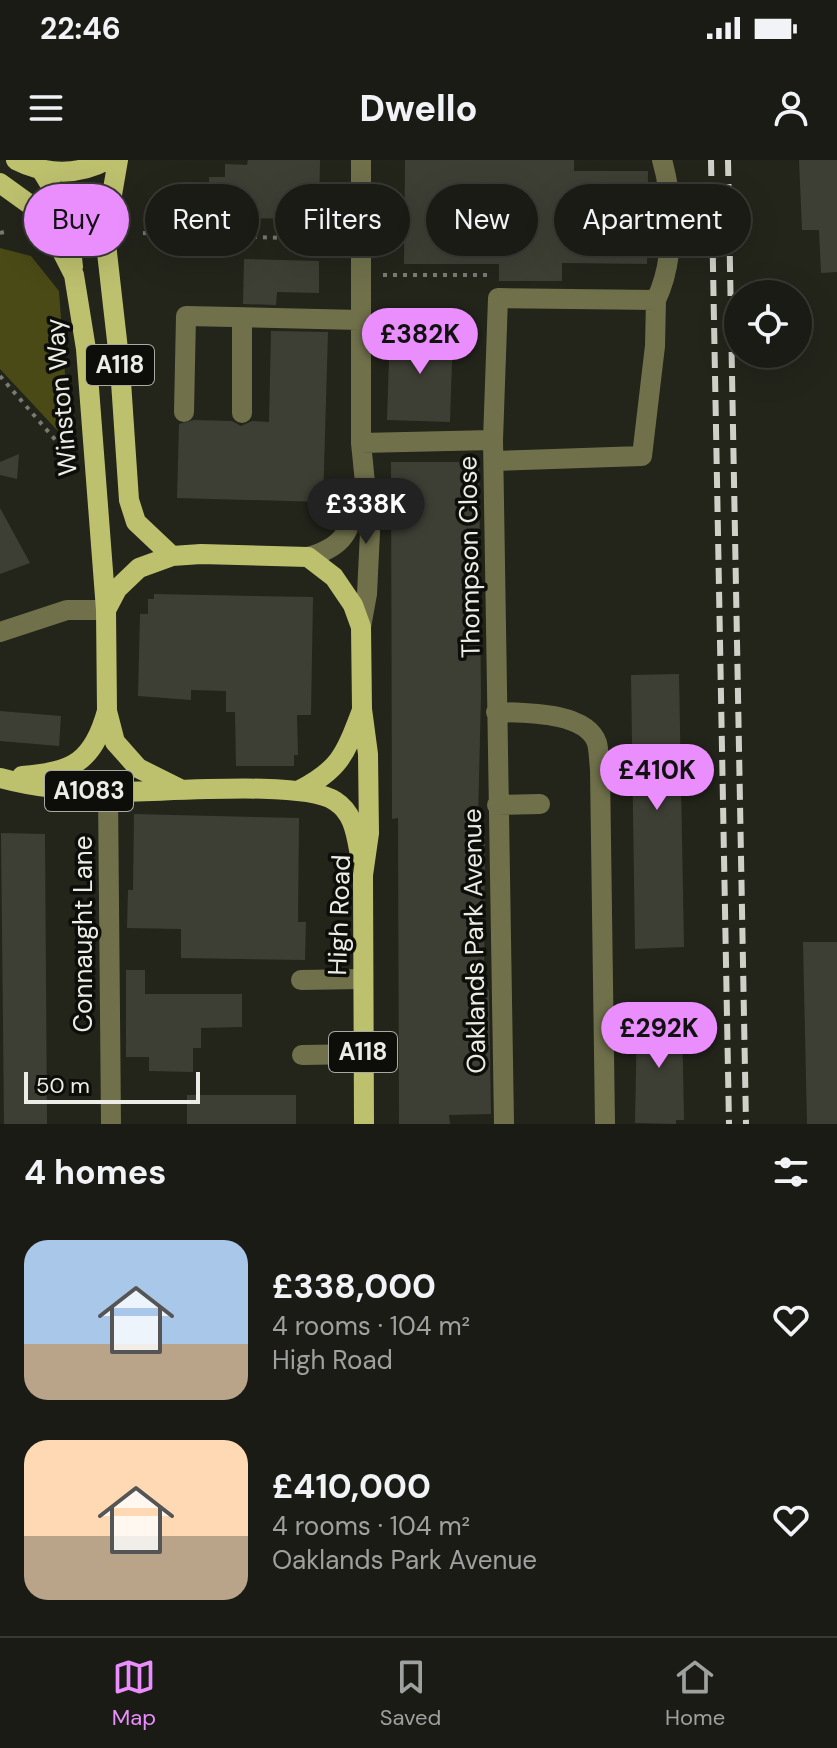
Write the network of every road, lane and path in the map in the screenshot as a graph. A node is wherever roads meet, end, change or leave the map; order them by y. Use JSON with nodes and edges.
{"nodes":[{"id":1,"x":16,"y":160,"type":"edge"},
{"id":2,"x":107,"y":160,"type":"edge"},
{"id":3,"x":118,"y":160,"type":"edge"},
{"id":4,"x":361,"y":160,"type":"edge"},
{"id":5,"x":662,"y":160,"type":"edge"},
{"id":6,"x":42,"y":171,"type":"junction"},
{"id":7,"x":0,"y":183,"type":"edge"},
{"id":8,"x":361,"y":184,"type":"edge"},
{"id":9,"x":8,"y":231,"type":"dead end"},
{"id":10,"x":0,"y":233,"type":"edge"},
{"id":11,"x":143,"y":233,"type":"dead end"},
{"id":12,"x":275,"y":237,"type":"edge"},
{"id":13,"x":360,"y":256,"type":"edge"},
{"id":14,"x":74,"y":275,"type":"junction"},
{"id":15,"x":383,"y":275,"type":"dead end"},
{"id":16,"x":491,"y":275,"type":"dead end"},
{"id":17,"x":656,"y":300,"type":"junction"},
{"id":18,"x":242,"y":318,"type":"junction"},
{"id":19,"x":360,"y":320,"type":"junction"},
{"id":20,"x":0,"y":376,"type":"edge"},
{"id":21,"x":184,"y":412,"type":"dead end"},
{"id":22,"x":242,"y":413,"type":"dead end"},
{"id":23,"x":361,"y":443,"type":"junction"},
{"id":24,"x":63,"y":446,"type":"dead end"},
{"id":25,"x":494,"y":451,"type":"junction"},
{"id":26,"x":362,"y":479,"type":"junction"},
{"id":27,"x":172,"y":556,"type":"junction"},
{"id":28,"x":308,"y":557,"type":"junction"},
{"id":29,"x":106,"y":610,"type":"junction"},
{"id":30,"x":361,"y":627,"type":"junction"},
{"id":31,"x":0,"y":632,"type":"edge"},
{"id":32,"x":362,"y":709,"type":"junction"},
{"id":33,"x":107,"y":711,"type":"junction"},
{"id":34,"x":496,"y":712,"type":"junction"},
{"id":35,"x":496,"y":759,"type":"joint"},
{"id":36,"x":0,"y":778,"type":"edge"},
{"id":37,"x":178,"y":788,"type":"junction"},
{"id":38,"x":298,"y":791,"type":"junction"},
{"id":39,"x":108,"y":792,"type":"junction"},
{"id":40,"x":540,"y":804,"type":"dead end"},
{"id":41,"x":497,"y":805,"type":"junction"},
{"id":42,"x":363,"y":875,"type":"junction"},
{"id":43,"x":362,"y":979,"type":"junction"},
{"id":44,"x":301,"y":980,"type":"dead end"},
{"id":45,"x":363,"y":1054,"type":"junction"},
{"id":46,"x":302,"y":1055,"type":"dead end"},
{"id":47,"x":111,"y":1124,"type":"edge"},
{"id":48,"x":364,"y":1124,"type":"edge"},
{"id":49,"x":504,"y":1124,"type":"edge"},
{"id":50,"x":605,"y":1124,"type":"edge"}],
"edges":[{"from":1,"to":6,"type":"main road"},
{"from":2,"to":6,"type":"main road"},
{"from":3,"to":27,"type":"main road","number":"A118"},
{"from":4,"to":8,"type":"street","name":"High Road"},
{"from":5,"to":17,"type":"street"},
{"from":6,"to":14,"type":"main road","number":"A118"},
{"from":7,"to":14,"type":"main road","name":"Winston Way","number":"A118"},
{"from":9,"to":10,"type":"path"},
{"from":11,"to":12,"type":"path"},
{"from":13,"to":19,"type":"street","name":"High Road"},
{"from":14,"to":29,"type":"main road","name":"Winston Way","number":"A118"},
{"from":15,"to":16,"type":"path"},
{"from":17,"to":25,"type":"street"},
{"from":17,"to":25,"type":"street"},
{"from":18,"to":19,"type":"street"},
{"from":18,"to":21,"type":"street"},
{"from":18,"to":22,"type":"street"},
{"from":19,"to":23,"type":"street","name":"High Road"},
{"from":20,"to":24,"type":"path"},
{"from":23,"to":25,"type":"street","name":"Thompson Close"},
{"from":23,"to":26,"type":"street","name":"High Road"},
{"from":25,"to":34,"type":"street","name":"Thompson Close"},
{"from":26,"to":28,"type":"street","name":"High Road"},
{"from":26,"to":30,"type":"street","name":"High Road"},
{"from":27,"to":28,"type":"main road"},
{"from":27,"to":29,"type":"main road"},
{"from":28,"to":30,"type":"main road","number":"A118"},
{"from":29,"to":31,"type":"street"},
{"from":29,"to":33,"type":"main road","name":"Winston Way","number":"A118"},
{"from":30,"to":32,"type":"main road","name":"High Road","number":"A118"},
{"from":32,"to":38,"type":"main road","name":"High Road","number":"A118"},
{"from":32,"to":42,"type":"main road","name":"High Road","number":"A118"},
{"from":33,"to":36,"type":"main road","number":"A1083"},
{"from":33,"to":37,"type":"main road","number":"A118"},
{"from":34,"to":35,"type":"street","name":"Thompson Close"},
{"from":34,"to":50,"type":"street"},
{"from":35,"to":41,"type":"street","name":"Oaklands Park Avenue"},
{"from":36,"to":39,"type":"main road","number":"A1083"},
{"from":37,"to":38,"type":"main road","number":"A118"},
{"from":37,"to":39,"type":"main road","number":"A1083"},
{"from":38,"to":42,"type":"main road","number":"A118"},
{"from":39,"to":47,"type":"street","name":"Connaught Lane"},
{"from":40,"to":41,"type":"street"},
{"from":41,"to":49,"type":"street","name":"Oaklands Park Avenue"},
{"from":42,"to":43,"type":"main road","name":"High Road","number":"A118"},
{"from":43,"to":44,"type":"street"},
{"from":43,"to":45,"type":"main road","name":"High Road","number":"A118"},
{"from":45,"to":46,"type":"street"},
{"from":45,"to":48,"type":"main road","name":"High Road","number":"A118"}]}
